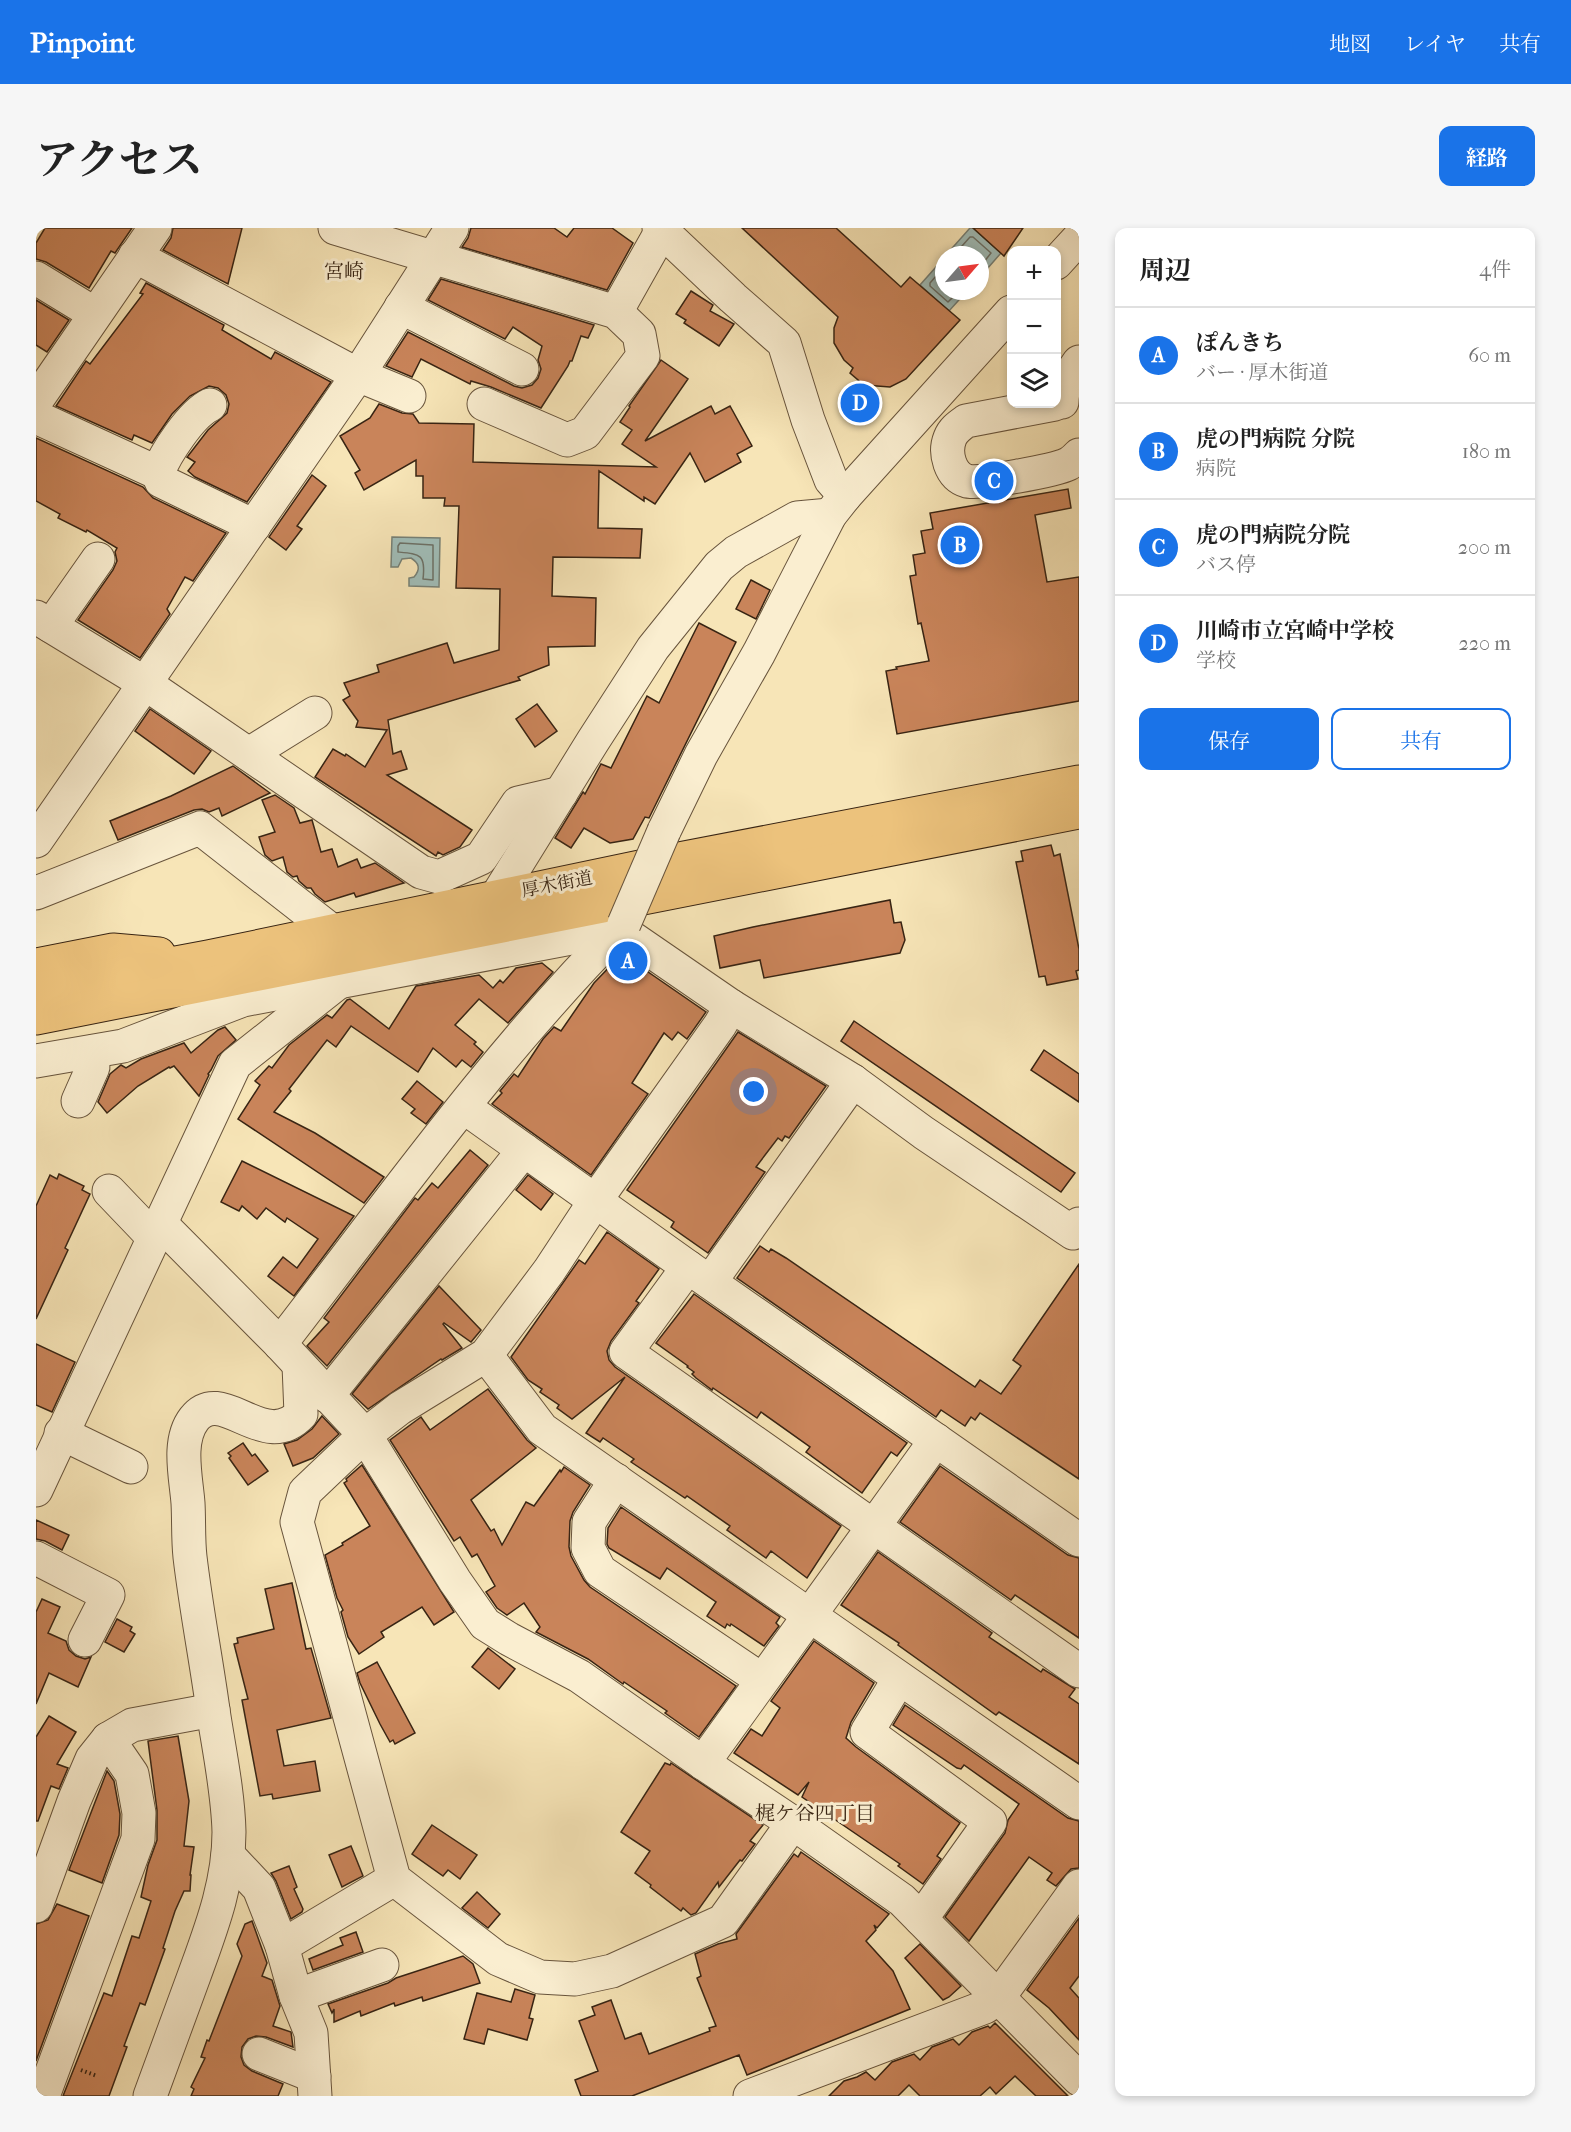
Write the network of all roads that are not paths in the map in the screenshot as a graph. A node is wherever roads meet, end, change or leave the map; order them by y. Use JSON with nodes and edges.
{"nodes":[{"id":1,"x":154,"y":228,"type":"edge"},
{"id":2,"x":335,"y":228,"type":"edge"},
{"id":3,"x":452,"y":228,"type":"edge"},
{"id":4,"x":660,"y":230,"type":"edge"},
{"id":5,"x":1079,"y":238,"type":"edge"},
{"id":6,"x":135,"y":256,"type":"junction"},
{"id":7,"x":432,"y":257,"type":"junction"},
{"id":8,"x":1061,"y":257,"type":"edge"},
{"id":9,"x":36,"y":278,"type":"edge"},
{"id":10,"x":401,"y":308,"type":"junction"},
{"id":11,"x":616,"y":312,"type":"junction"},
{"id":12,"x":95,"y":314,"type":"junction"},
{"id":13,"x":1007,"y":316,"type":"edge"},
{"id":14,"x":1079,"y":362,"type":"edge"},
{"id":15,"x":522,"y":369,"type":"dead end"},
{"id":16,"x":358,"y":375,"type":"junction"},
{"id":17,"x":409,"y":396,"type":"dead end"},
{"id":18,"x":36,"y":401,"type":"edge"},
{"id":19,"x":484,"y":404,"type":"dead end"},
{"id":20,"x":210,"y":405,"type":"dead end"},
{"id":21,"x":1063,"y":406,"type":"edge"},
{"id":22,"x":36,"y":417,"type":"edge"},
{"id":23,"x":1079,"y":455,"type":"edge"},
{"id":24,"x":158,"y":473,"type":"junction"},
{"id":25,"x":837,"y":506,"type":"junction"},
{"id":26,"x":254,"y":526,"type":"junction"},
{"id":27,"x":98,"y":559,"type":"dead end"},
{"id":28,"x":44,"y":621,"type":"edge"},
{"id":29,"x":146,"y":684,"type":"junction"},
{"id":30,"x":315,"y":713,"type":"dead end"},
{"id":31,"x":249,"y":754,"type":"junction"},
{"id":32,"x":1079,"y":782,"type":"edge"},
{"id":33,"x":561,"y":793,"type":"junction"},
{"id":34,"x":1079,"y":812,"type":"edge"},
{"id":35,"x":36,"y":841,"type":"edge"},
{"id":36,"x":36,"y":893,"type":"edge"},
{"id":37,"x":497,"y":896,"type":"junction"},
{"id":38,"x":621,"y":926,"type":"junction"},
{"id":39,"x":332,"y":931,"type":"junction"},
{"id":40,"x":36,"y":965,"type":"edge"},
{"id":41,"x":208,"y":971,"type":"junction"},
{"id":42,"x":340,"y":981,"type":"junction"},
{"id":43,"x":36,"y":989,"type":"edge"},
{"id":44,"x":101,"y":990,"type":"junction"},
{"id":45,"x":731,"y":1005,"type":"junction"},
{"id":46,"x":36,"y":1018,"type":"edge"},
{"id":47,"x":36,"y":1041,"type":"edge"},
{"id":48,"x":91,"y":1052,"type":"junction"},
{"id":49,"x":36,"y":1061,"type":"edge"},
{"id":50,"x":853,"y":1081,"type":"junction"},
{"id":51,"x":78,"y":1101,"type":"dead end"},
{"id":52,"x":464,"y":1107,"type":"junction"},
{"id":53,"x":524,"y":1150,"type":"junction"},
{"id":54,"x":109,"y":1191,"type":"dead end"},
{"id":55,"x":595,"y":1201,"type":"junction"},
{"id":56,"x":157,"y":1230,"type":"junction"},
{"id":57,"x":1077,"y":1231,"type":"edge"},
{"id":58,"x":699,"y":1275,"type":"junction"},
{"id":59,"x":289,"y":1355,"type":"junction"},
{"id":60,"x":486,"y":1355,"type":"junction"},
{"id":61,"x":327,"y":1396,"type":"junction"},
{"id":62,"x":61,"y":1433,"type":"junction"},
{"id":63,"x":365,"y":1436,"type":"junction"},
{"id":64,"x":936,"y":1440,"type":"junction"},
{"id":65,"x":131,"y":1467,"type":"dead end"},
{"id":66,"x":616,"y":1480,"type":"junction"},
{"id":67,"x":36,"y":1490,"type":"edge"},
{"id":68,"x":873,"y":1526,"type":"junction"},
{"id":69,"x":1079,"y":1540,"type":"edge"},
{"id":70,"x":36,"y":1558,"type":"edge"},
{"id":71,"x":809,"y":1615,"type":"junction"},
{"id":72,"x":85,"y":1641,"type":"dead end"},
{"id":73,"x":1079,"y":1671,"type":"edge"},
{"id":74,"x":899,"y":1679,"type":"junction"},
{"id":75,"x":762,"y":1680,"type":"junction"},
{"id":76,"x":213,"y":1710,"type":"junction"},
{"id":77,"x":108,"y":1739,"type":"junction"},
{"id":78,"x":703,"y":1763,"type":"junction"},
{"id":79,"x":1079,"y":1803,"type":"edge"},
{"id":80,"x":793,"y":1823,"type":"junction"},
{"id":81,"x":228,"y":1855,"type":"junction"},
{"id":82,"x":394,"y":1879,"type":"junction"},
{"id":83,"x":1079,"y":1886,"type":"edge"},
{"id":84,"x":36,"y":1906,"type":"edge"},
{"id":85,"x":921,"y":1919,"type":"junction"},
{"id":86,"x":282,"y":1946,"type":"junction"},
{"id":87,"x":382,"y":1965,"type":"dead end"},
{"id":88,"x":296,"y":1996,"type":"junction"},
{"id":89,"x":998,"y":1998,"type":"junction"},
{"id":90,"x":259,"y":2055,"type":"dead end"},
{"id":91,"x":1076,"y":2069,"type":"edge"},
{"id":92,"x":315,"y":2086,"type":"edge"},
{"id":93,"x":765,"y":2094,"type":"edge"},
{"id":94,"x":43,"y":2096,"type":"edge"},
{"id":95,"x":150,"y":2096,"type":"edge"}],
"edges":[{"from":1,"to":6,"type":"street"},
{"from":2,"to":7,"type":"street"},
{"from":3,"to":7,"type":"street"},
{"from":4,"to":11,"type":"street"},
{"from":4,"to":25,"type":"street"},
{"from":5,"to":8,"type":"street"},
{"from":6,"to":12,"type":"street"},
{"from":6,"to":16,"type":"street"},
{"from":7,"to":10,"type":"street"},
{"from":7,"to":11,"type":"street"},
{"from":9,"to":12,"type":"street"},
{"from":10,"to":15,"type":"street"},
{"from":10,"to":16,"type":"street"},
{"from":11,"to":19,"type":"street"},
{"from":12,"to":18,"type":"street"},
{"from":13,"to":25,"type":"street"},
{"from":14,"to":21,"type":"street"},
{"from":16,"to":17,"type":"street"},
{"from":16,"to":26,"type":"street"},
{"from":20,"to":24,"type":"street"},
{"from":21,"to":23,"type":"street"},
{"from":22,"to":24,"type":"street"},
{"from":24,"to":26,"type":"street"},
{"from":25,"to":33,"type":"street"},
{"from":25,"to":38,"type":"street","bridge":true},
{"from":26,"to":29,"type":"street"},
{"from":27,"to":28,"type":"street"},
{"from":28,"to":29,"type":"street"},
{"from":29,"to":31,"type":"street"},
{"from":29,"to":35,"type":"street"},
{"from":30,"to":31,"type":"street"},
{"from":31,"to":33,"type":"street"},
{"from":32,"to":37,"type":"highway","name":"厚木街道"},
{"from":33,"to":37,"type":"street"},
{"from":34,"to":41,"type":"highway","name":"厚木街道"},
{"from":36,"to":39,"type":"street"},
{"from":37,"to":39,"type":"highway","name":"厚木街道"},
{"from":38,"to":42,"type":"street"},
{"from":38,"to":45,"type":"street"},
{"from":38,"to":52,"type":"street"},
{"from":39,"to":41,"type":"highway","name":"厚木街道"},
{"from":40,"to":41,"type":"highway"},
{"from":41,"to":44,"type":"highway","name":"厚木街道"},
{"from":41,"to":47,"type":"highway"},
{"from":42,"to":48,"type":"street"},
{"from":42,"to":56,"type":"street"},
{"from":43,"to":44,"type":"highway","name":"厚木街道"},
{"from":44,"to":46,"type":"highway","name":"厚木街道"},
{"from":45,"to":50,"type":"street"},
{"from":45,"to":55,"type":"street"},
{"from":48,"to":49,"type":"street"},
{"from":48,"to":51,"type":"street"},
{"from":50,"to":57,"type":"street"},
{"from":50,"to":58,"type":"street"},
{"from":52,"to":53,"type":"street"},
{"from":52,"to":59,"type":"street"},
{"from":53,"to":55,"type":"street"},
{"from":53,"to":61,"type":"street"},
{"from":54,"to":56,"type":"street"},
{"from":55,"to":58,"type":"street"},
{"from":55,"to":60,"type":"street"},
{"from":56,"to":59,"type":"street"},
{"from":56,"to":62,"type":"street"},
{"from":58,"to":64,"type":"street"},
{"from":58,"to":68,"type":"street"},
{"from":59,"to":61,"type":"street"},
{"from":59,"to":76,"type":"street"},
{"from":60,"to":63,"type":"street"},
{"from":60,"to":66,"type":"street"},
{"from":61,"to":63,"type":"street"},
{"from":62,"to":65,"type":"street"},
{"from":62,"to":67,"type":"street"},
{"from":63,"to":78,"type":"street"},
{"from":63,"to":82,"type":"street"},
{"from":64,"to":68,"type":"street"},
{"from":64,"to":69,"type":"street"},
{"from":66,"to":71,"type":"street"},
{"from":66,"to":75,"type":"street"},
{"from":68,"to":71,"type":"street"},
{"from":68,"to":73,"type":"street"},
{"from":70,"to":72,"type":"street"},
{"from":71,"to":74,"type":"street"},
{"from":71,"to":75,"type":"street"},
{"from":74,"to":79,"type":"street"},
{"from":74,"to":85,"type":"street"},
{"from":75,"to":78,"type":"street"},
{"from":76,"to":77,"type":"street"},
{"from":76,"to":81,"type":"street"},
{"from":77,"to":84,"type":"street"},
{"from":77,"to":94,"type":"street"},
{"from":78,"to":80,"type":"street"},
{"from":80,"to":82,"type":"street"},
{"from":80,"to":85,"type":"street"},
{"from":81,"to":86,"type":"street"},
{"from":81,"to":95,"type":"street"},
{"from":82,"to":86,"type":"street"},
{"from":83,"to":89,"type":"street"},
{"from":85,"to":89,"type":"street"},
{"from":86,"to":88,"type":"street"},
{"from":87,"to":88,"type":"street"},
{"from":88,"to":92,"type":"street"},
{"from":89,"to":91,"type":"street"},
{"from":89,"to":93,"type":"street"},
{"from":90,"to":92,"type":"street"}]}
